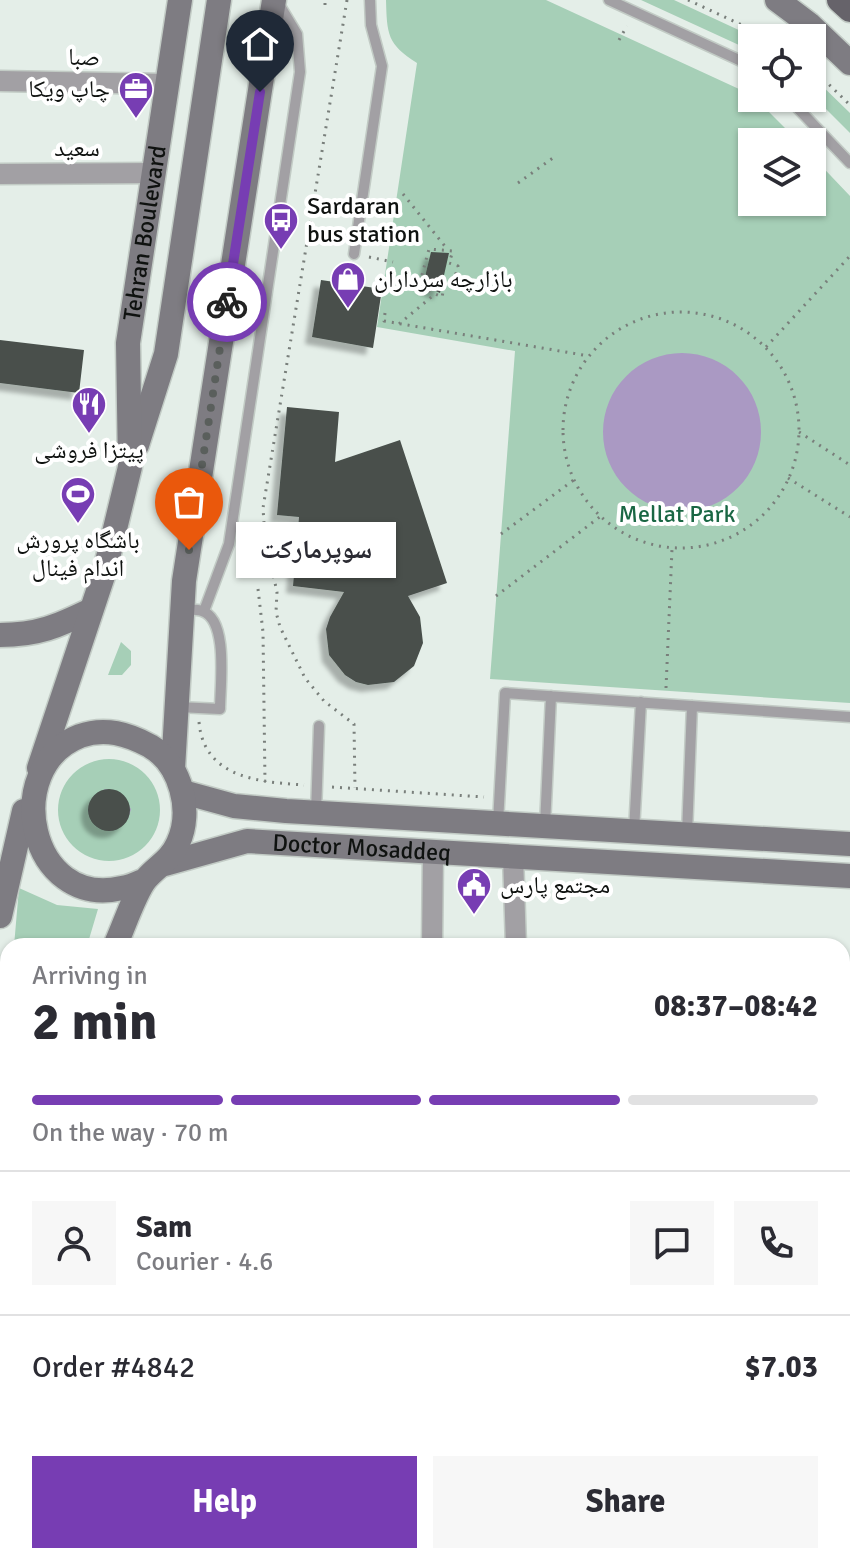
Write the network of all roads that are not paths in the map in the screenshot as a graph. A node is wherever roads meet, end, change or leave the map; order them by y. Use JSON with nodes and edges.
{"nodes":[{"id":1,"x":180,"y":0,"type":"edge"},
{"id":2,"x":219,"y":0,"type":"edge"},
{"id":3,"x":275,"y":0,"type":"edge"},
{"id":4,"x":370,"y":0,"type":"edge"},
{"id":5,"x":609,"y":0,"type":"edge"},
{"id":6,"x":777,"y":0,"type":"edge"},
{"id":7,"x":839,"y":0,"type":"edge"},
{"id":8,"x":850,"y":10,"type":"edge"},
{"id":9,"x":738,"y":60,"type":"edge"},
{"id":10,"x":850,"y":63,"type":"edge"},
{"id":11,"x":0,"y":81,"type":"edge"},
{"id":12,"x":166,"y":84,"type":"junction"},
{"id":13,"x":801,"y":112,"type":"edge"},
{"id":14,"x":850,"y":163,"type":"edge"},
{"id":15,"x":154,"y":173,"type":"junction"},
{"id":16,"x":0,"y":174,"type":"edge"},
{"id":17,"x":354,"y":254,"type":"road end"},
{"id":18,"x":130,"y":467,"type":"junction"},
{"id":19,"x":91,"y":610,"type":"junction"},
{"id":20,"x":193,"y":610,"type":"junction"},
{"id":21,"x":0,"y":635,"type":"edge"},
{"id":22,"x":551,"y":696,"type":"junction"},
{"id":23,"x":641,"y":702,"type":"junction"},
{"id":24,"x":692,"y":706,"type":"junction"},
{"id":25,"x":176,"y":707,"type":"junction"},
{"id":26,"x":850,"y":717,"type":"edge"},
{"id":27,"x":319,"y":726,"type":"dead end"},
{"id":28,"x":39,"y":768,"type":"junction"},
{"id":29,"x":173,"y":769,"type":"junction"},
{"id":30,"x":183,"y":792,"type":"junction"},
{"id":31,"x":28,"y":793,"type":"junction"},
{"id":32,"x":247,"y":807,"type":"junction"},
{"id":33,"x":316,"y":813,"type":"junction"},
{"id":34,"x":498,"y":823,"type":"junction"},
{"id":35,"x":545,"y":826,"type":"junction"},
{"id":36,"x":634,"y":831,"type":"junction"},
{"id":37,"x":687,"y":834,"type":"junction"},
{"id":38,"x":247,"y":841,"type":"junction"},
{"id":39,"x":850,"y":844,"type":"edge"},
{"id":40,"x":433,"y":852,"type":"junction"},
{"id":41,"x":513,"y":856,"type":"junction"},
{"id":42,"x":165,"y":864,"type":"junction"},
{"id":43,"x":850,"y":876,"type":"edge"},
{"id":44,"x":145,"y":880,"type":"junction"},
{"id":45,"x":0,"y":916,"type":"edge"},
{"id":46,"x":119,"y":938,"type":"edge"},
{"id":47,"x":432,"y":938,"type":"edge"},
{"id":48,"x":516,"y":938,"type":"edge"}],
"edges":[{"from":1,"to":12,"type":"main road","name":"Tehran Boulevard"},
{"from":2,"to":18,"type":"main road","name":"Tehran Boulevard"},
{"from":3,"to":20,"type":"main road"},
{"from":3,"to":20,"type":"lane"},
{"from":4,"to":17,"type":"lane"},
{"from":5,"to":9,"type":"lane"},
{"from":6,"to":10,"type":"main road"},
{"from":7,"to":8,"type":"main road"},
{"from":11,"to":12,"type":"street","name":"صبا"},
{"from":12,"to":15,"type":"main road","name":"Tehran Boulevard"},
{"from":13,"to":14,"type":"lane"},
{"from":15,"to":16,"type":"street","name":"سعید"},
{"from":15,"to":18,"type":"main road","name":"Tehran Boulevard"},
{"from":18,"to":19,"type":"main road","name":"Tehran Boulevard"},
{"from":19,"to":21,"type":"main road"},
{"from":19,"to":28,"type":"main road","name":"Tehran Boulevard"},
{"from":20,"to":25,"type":"main road"},
{"from":20,"to":25,"type":"lane"},
{"from":22,"to":23,"type":"lane"},
{"from":22,"to":34,"type":"lane"},
{"from":22,"to":35,"type":"lane"},
{"from":23,"to":24,"type":"lane"},
{"from":23,"to":36,"type":"lane"},
{"from":24,"to":26,"type":"lane"},
{"from":24,"to":37,"type":"lane"},
{"from":25,"to":29,"type":"main road"},
{"from":27,"to":33,"type":"lane"},
{"from":28,"to":29,"type":"main road"},
{"from":28,"to":31,"type":"main road"},
{"from":29,"to":30,"type":"main road"},
{"from":30,"to":32,"type":"main road","name":"Doctor Mosaddeq"},
{"from":30,"to":42,"type":"main road"},
{"from":31,"to":44,"type":"main road"},
{"from":31,"to":45,"type":"main road"},
{"from":32,"to":33,"type":"main road","name":"Doctor Mosaddeq"},
{"from":32,"to":38,"type":"main road"},
{"from":33,"to":34,"type":"main road","name":"Doctor Mosaddeq"},
{"from":34,"to":35,"type":"main road","name":"Doctor Mosaddeq"},
{"from":35,"to":36,"type":"main road","name":"Doctor Mosaddeq"},
{"from":36,"to":37,"type":"main road","name":"Doctor Mosaddeq"},
{"from":37,"to":39,"type":"main road","name":"Doctor Mosaddeq"},
{"from":38,"to":40,"type":"main road","name":"Doctor Mosaddeq"},
{"from":38,"to":42,"type":"main road","name":"Doctor Mosaddeq"},
{"from":40,"to":41,"type":"main road","name":"Doctor Mosaddeq"},
{"from":40,"to":47,"type":"street"},
{"from":41,"to":43,"type":"main road","name":"Doctor Mosaddeq"},
{"from":41,"to":48,"type":"street"},
{"from":42,"to":44,"type":"main road"},
{"from":44,"to":46,"type":"main road"}]}
